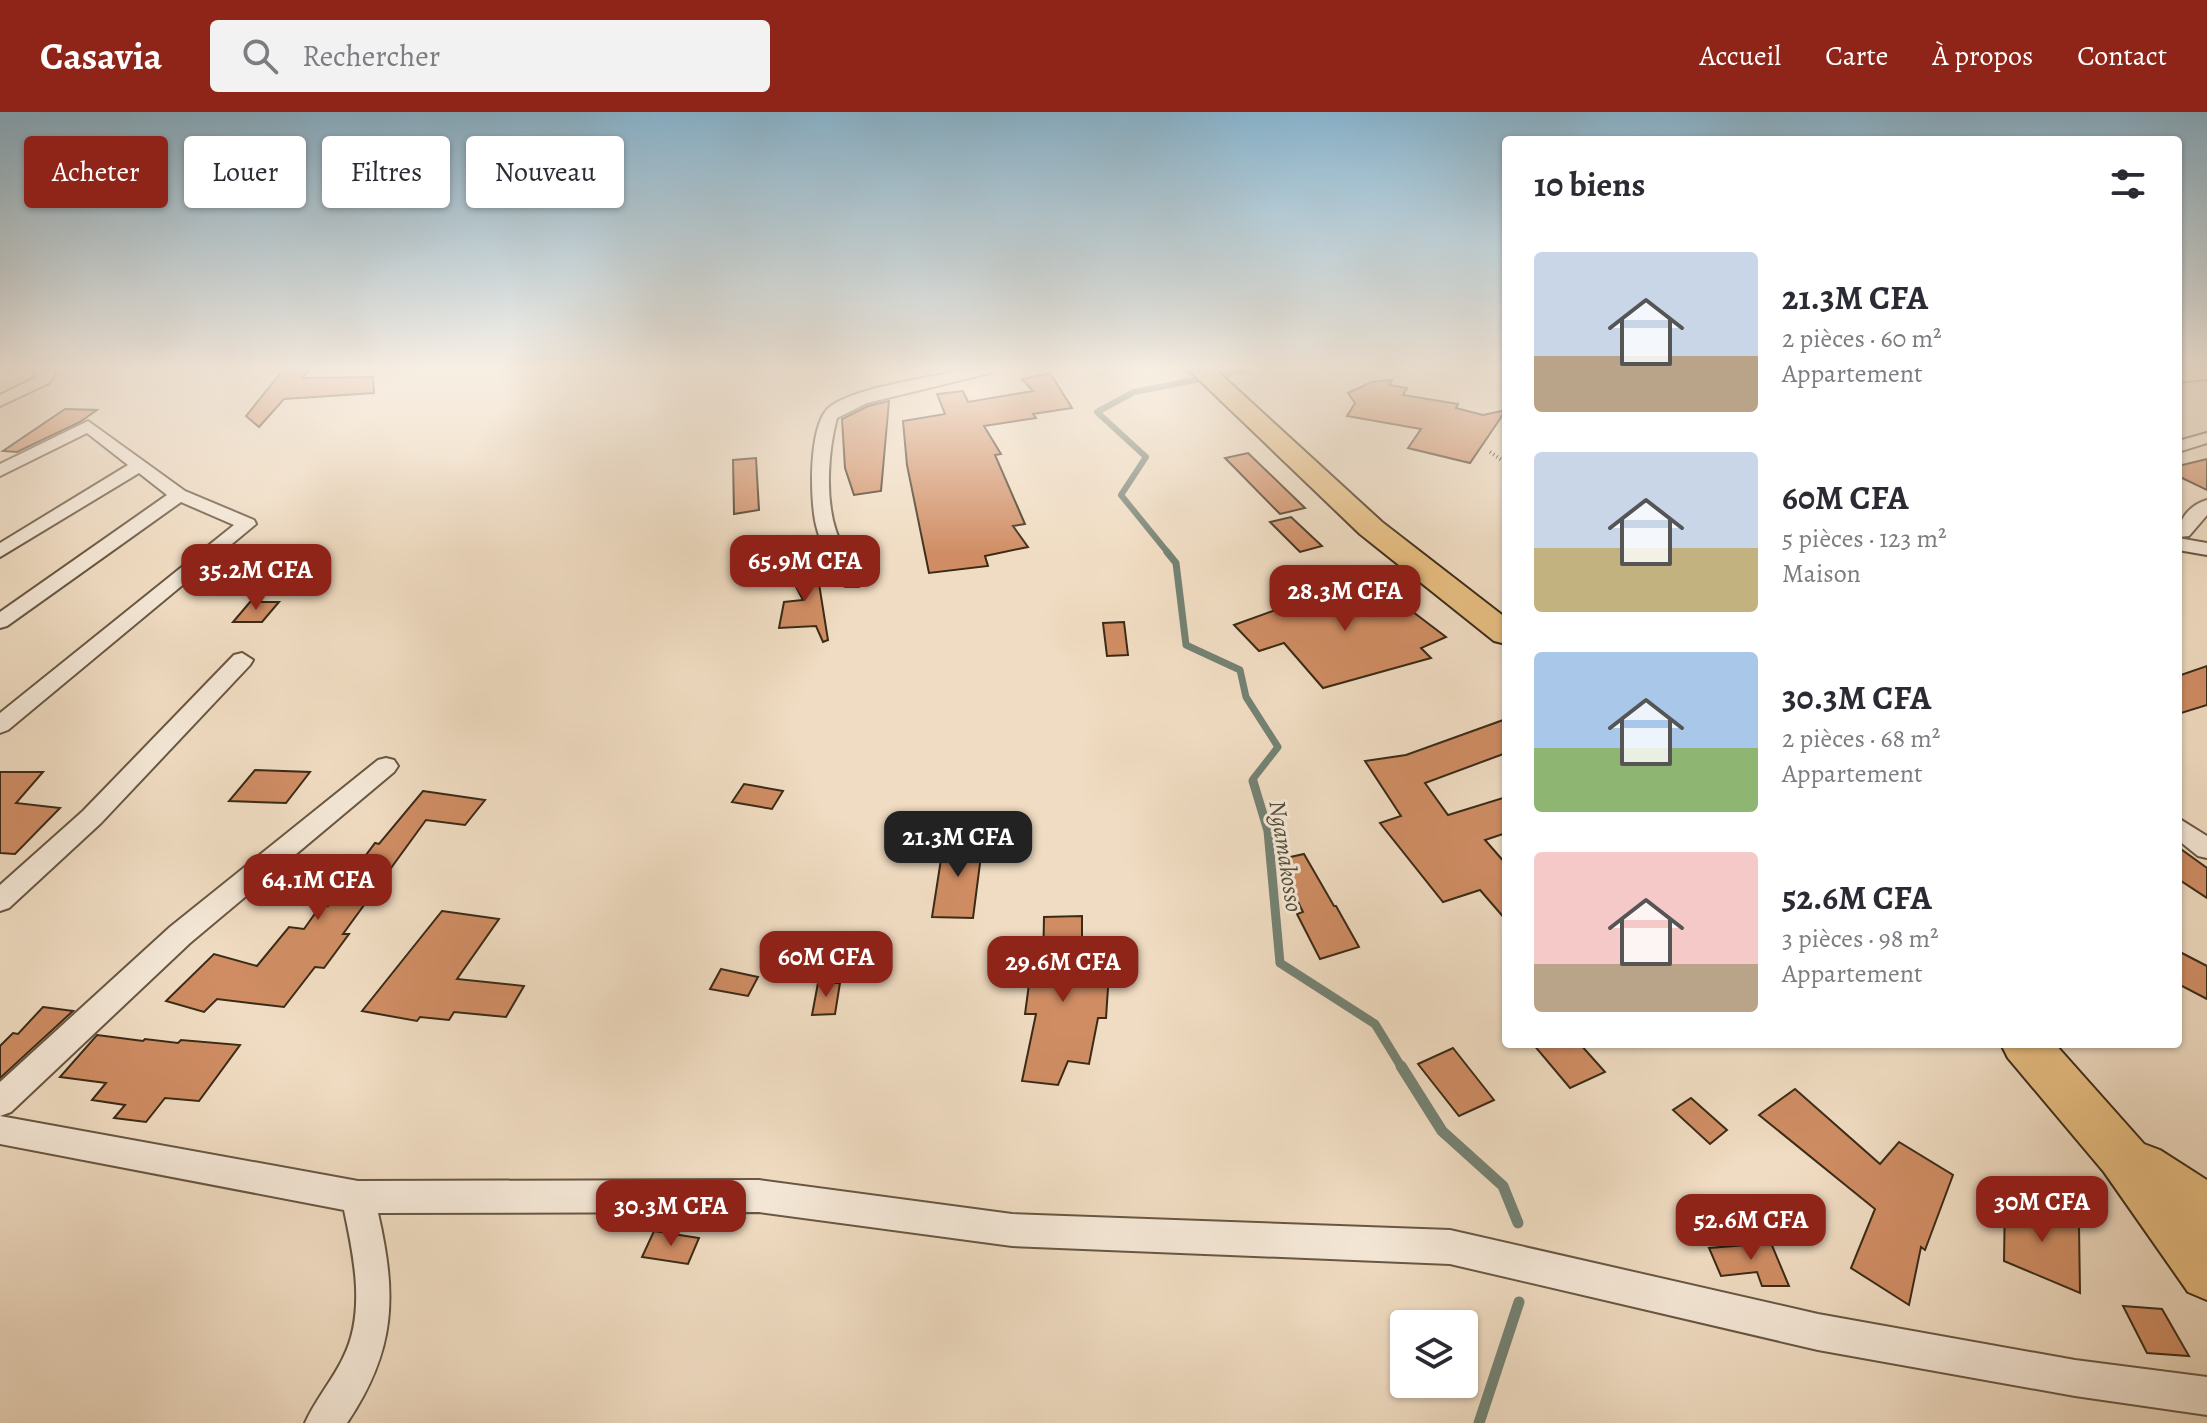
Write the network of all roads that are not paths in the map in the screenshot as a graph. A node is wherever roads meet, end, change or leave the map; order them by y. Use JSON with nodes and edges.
{"nodes":[{"id":1,"x":78,"y":431,"type":"edge"},
{"id":2,"x":94,"y":431,"type":"edge"},
{"id":3,"x":826,"y":431,"type":"edge"},
{"id":4,"x":1267,"y":431,"type":"edge"},
{"id":5,"x":2207,"y":438,"type":"edge"},
{"id":6,"x":2182,"y":446,"type":"edge"},
{"id":7,"x":138,"y":466,"type":"junction"},
{"id":8,"x":0,"y":471,"type":"edge"},
{"id":9,"x":179,"y":495,"type":"junction"},
{"id":10,"x":2207,"y":506,"type":"edge"},
{"id":11,"x":2188,"y":540,"type":"edge"},
{"id":12,"x":0,"y":551,"type":"edge"},
{"id":13,"x":852,"y":582,"type":"dead end"},
{"id":14,"x":0,"y":622,"type":"edge"},
{"id":15,"x":1502,"y":631,"type":"edge"},
{"id":16,"x":242,"y":660,"type":"dead end"},
{"id":17,"x":0,"y":725,"type":"edge"},
{"id":18,"x":386,"y":766,"type":"dead end"},
{"id":19,"x":2182,"y":830,"type":"edge"},
{"id":20,"x":2207,"y":849,"type":"edge"},
{"id":21,"x":0,"y":901,"type":"edge"},
{"id":22,"x":2028,"y":1048,"type":"edge"},
{"id":23,"x":0,"y":1102,"type":"edge"},
{"id":24,"x":0,"y":1130,"type":"edge"},
{"id":25,"x":2122,"y":1155,"type":"junction"},
{"id":26,"x":358,"y":1197,"type":"junction"},
{"id":27,"x":2207,"y":1209,"type":"edge"},
{"id":28,"x":2207,"y":1240,"type":"edge"},
{"id":29,"x":2207,"y":1272,"type":"edge"},
{"id":30,"x":2207,"y":1396,"type":"edge"},
{"id":31,"x":324,"y":1423,"type":"edge"}],
"edges":[{"from":1,"to":8,"type":"street"},
{"from":2,"to":7,"type":"street"},
{"from":3,"to":13,"type":"street"},
{"from":4,"to":15,"type":"main road"},
{"from":5,"to":6,"type":"street"},
{"from":7,"to":9,"type":"street"},
{"from":7,"to":12,"type":"street"},
{"from":9,"to":14,"type":"street"},
{"from":9,"to":17,"type":"street"},
{"from":10,"to":11,"type":"street"},
{"from":16,"to":21,"type":"street"},
{"from":18,"to":23,"type":"street"},
{"from":19,"to":20,"type":"street"},
{"from":22,"to":25,"type":"main road"},
{"from":24,"to":26,"type":"street"},
{"from":25,"to":27,"type":"main road"},
{"from":25,"to":29,"type":"main road"},
{"from":26,"to":30,"type":"street"},
{"from":26,"to":31,"type":"street"},
{"from":28,"to":29,"type":"main road"}]}
